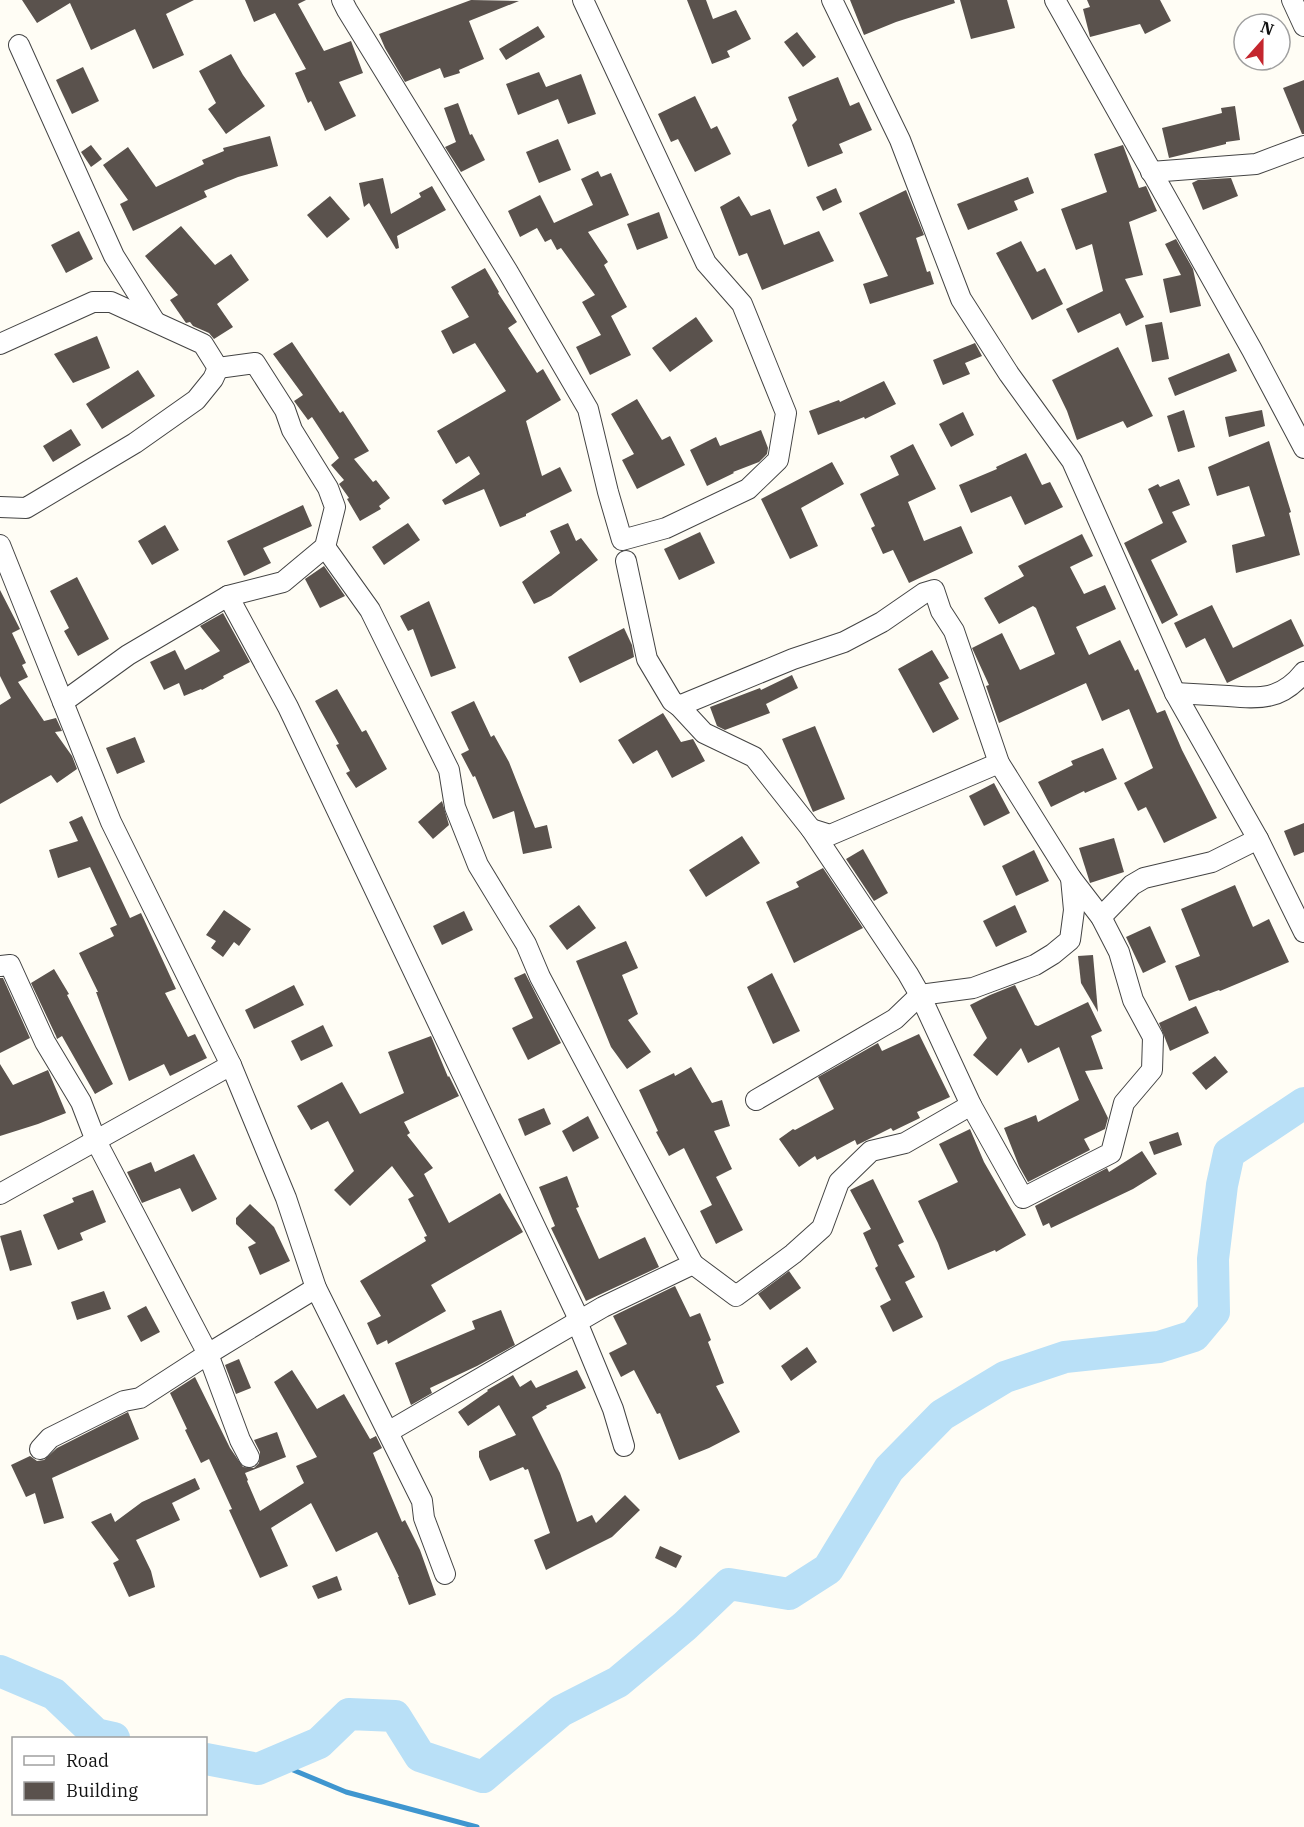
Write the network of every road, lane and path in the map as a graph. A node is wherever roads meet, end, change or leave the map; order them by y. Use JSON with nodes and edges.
{"nodes":[{"id":1,"x":342,"y":0,"type":"edge"},
{"id":2,"x":582,"y":0,"type":"edge"},
{"id":3,"x":832,"y":0,"type":"edge"},
{"id":4,"x":1055,"y":0,"type":"edge"},
{"id":5,"x":1292,"y":0,"type":"edge"},
{"id":6,"x":1304,"y":26,"type":"edge"},
{"id":7,"x":19,"y":45,"type":"dead end"},
{"id":8,"x":1304,"y":146,"type":"edge"},
{"id":9,"x":1151,"y":171,"type":"junction"},
{"id":10,"x":154,"y":320,"type":"junction"},
{"id":11,"x":0,"y":344,"type":"edge"},
{"id":12,"x":218,"y":368,"type":"junction"},
{"id":13,"x":1304,"y":448,"type":"edge"},
{"id":14,"x":0,"y":507,"type":"edge"},
{"id":15,"x":0,"y":545,"type":"edge"},
{"id":16,"x":325,"y":547,"type":"junction"},
{"id":17,"x":626,"y":561,"type":"dead end"},
{"id":18,"x":228,"y":596,"type":"junction"},
{"id":19,"x":1304,"y":672,"type":"edge"},
{"id":20,"x":1175,"y":693,"type":"junction"},
{"id":21,"x":63,"y":702,"type":"junction"},
{"id":22,"x":679,"y":706,"type":"junction"},
{"id":23,"x":999,"y":763,"type":"junction"},
{"id":24,"x":811,"y":829,"type":"junction"},
{"id":25,"x":1258,"y":839,"type":"junction"},
{"id":26,"x":1071,"y":878,"type":"junction"},
{"id":27,"x":1101,"y":917,"type":"junction"},
{"id":28,"x":1304,"y":932,"type":"edge"},
{"id":29,"x":0,"y":966,"type":"edge"},
{"id":30,"x":920,"y":995,"type":"junction"},
{"id":31,"x":231,"y":1065,"type":"junction"},
{"id":32,"x":756,"y":1100,"type":"dead end"},
{"id":33,"x":970,"y":1105,"type":"junction"},
{"id":34,"x":96,"y":1141,"type":"junction"},
{"id":35,"x":0,"y":1194,"type":"edge"},
{"id":36,"x":693,"y":1264,"type":"junction"},
{"id":37,"x":316,"y":1288,"type":"junction"},
{"id":38,"x":577,"y":1322,"type":"junction"},
{"id":39,"x":208,"y":1353,"type":"junction"},
{"id":40,"x":388,"y":1432,"type":"junction"},
{"id":41,"x":624,"y":1446,"type":"dead end"},
{"id":42,"x":40,"y":1449,"type":"dead end"},
{"id":43,"x":249,"y":1457,"type":"dead end"},
{"id":44,"x":446,"y":1574,"type":"dead end"}],
"edges":[{"from":1,"to":2,"type":"street"},
{"from":3,"to":20,"type":"street"},
{"from":4,"to":9,"type":"street"},
{"from":5,"to":6,"type":"street"},
{"from":7,"to":10,"type":"street"},
{"from":8,"to":9,"type":"street"},
{"from":9,"to":13,"type":"street"},
{"from":10,"to":11,"type":"street"},
{"from":10,"to":12,"type":"street"},
{"from":12,"to":14,"type":"street"},
{"from":12,"to":16,"type":"street"},
{"from":15,"to":21,"type":"street"},
{"from":16,"to":18,"type":"street"},
{"from":16,"to":36,"type":"street"},
{"from":17,"to":22,"type":"street"},
{"from":18,"to":21,"type":"street"},
{"from":18,"to":38,"type":"street"},
{"from":19,"to":20,"type":"street"},
{"from":20,"to":25,"type":"street"},
{"from":21,"to":31,"type":"street"},
{"from":22,"to":23,"type":"street"},
{"from":22,"to":24,"type":"street"},
{"from":23,"to":24,"type":"street"},
{"from":23,"to":26,"type":"street"},
{"from":24,"to":30,"type":"street"},
{"from":25,"to":27,"type":"street"},
{"from":25,"to":28,"type":"street"},
{"from":26,"to":27,"type":"street"},
{"from":26,"to":30,"type":"street"},
{"from":27,"to":33,"type":"street"},
{"from":29,"to":34,"type":"street"},
{"from":30,"to":32,"type":"street"},
{"from":30,"to":33,"type":"street"},
{"from":31,"to":34,"type":"street"},
{"from":31,"to":37,"type":"street"},
{"from":33,"to":36,"type":"street"},
{"from":34,"to":35,"type":"street"},
{"from":34,"to":39,"type":"street"},
{"from":36,"to":38,"type":"street"},
{"from":37,"to":39,"type":"street"},
{"from":37,"to":40,"type":"street"},
{"from":38,"to":40,"type":"street"},
{"from":38,"to":41,"type":"street"},
{"from":39,"to":42,"type":"street"},
{"from":39,"to":43,"type":"street"},
{"from":40,"to":44,"type":"street"}]}
